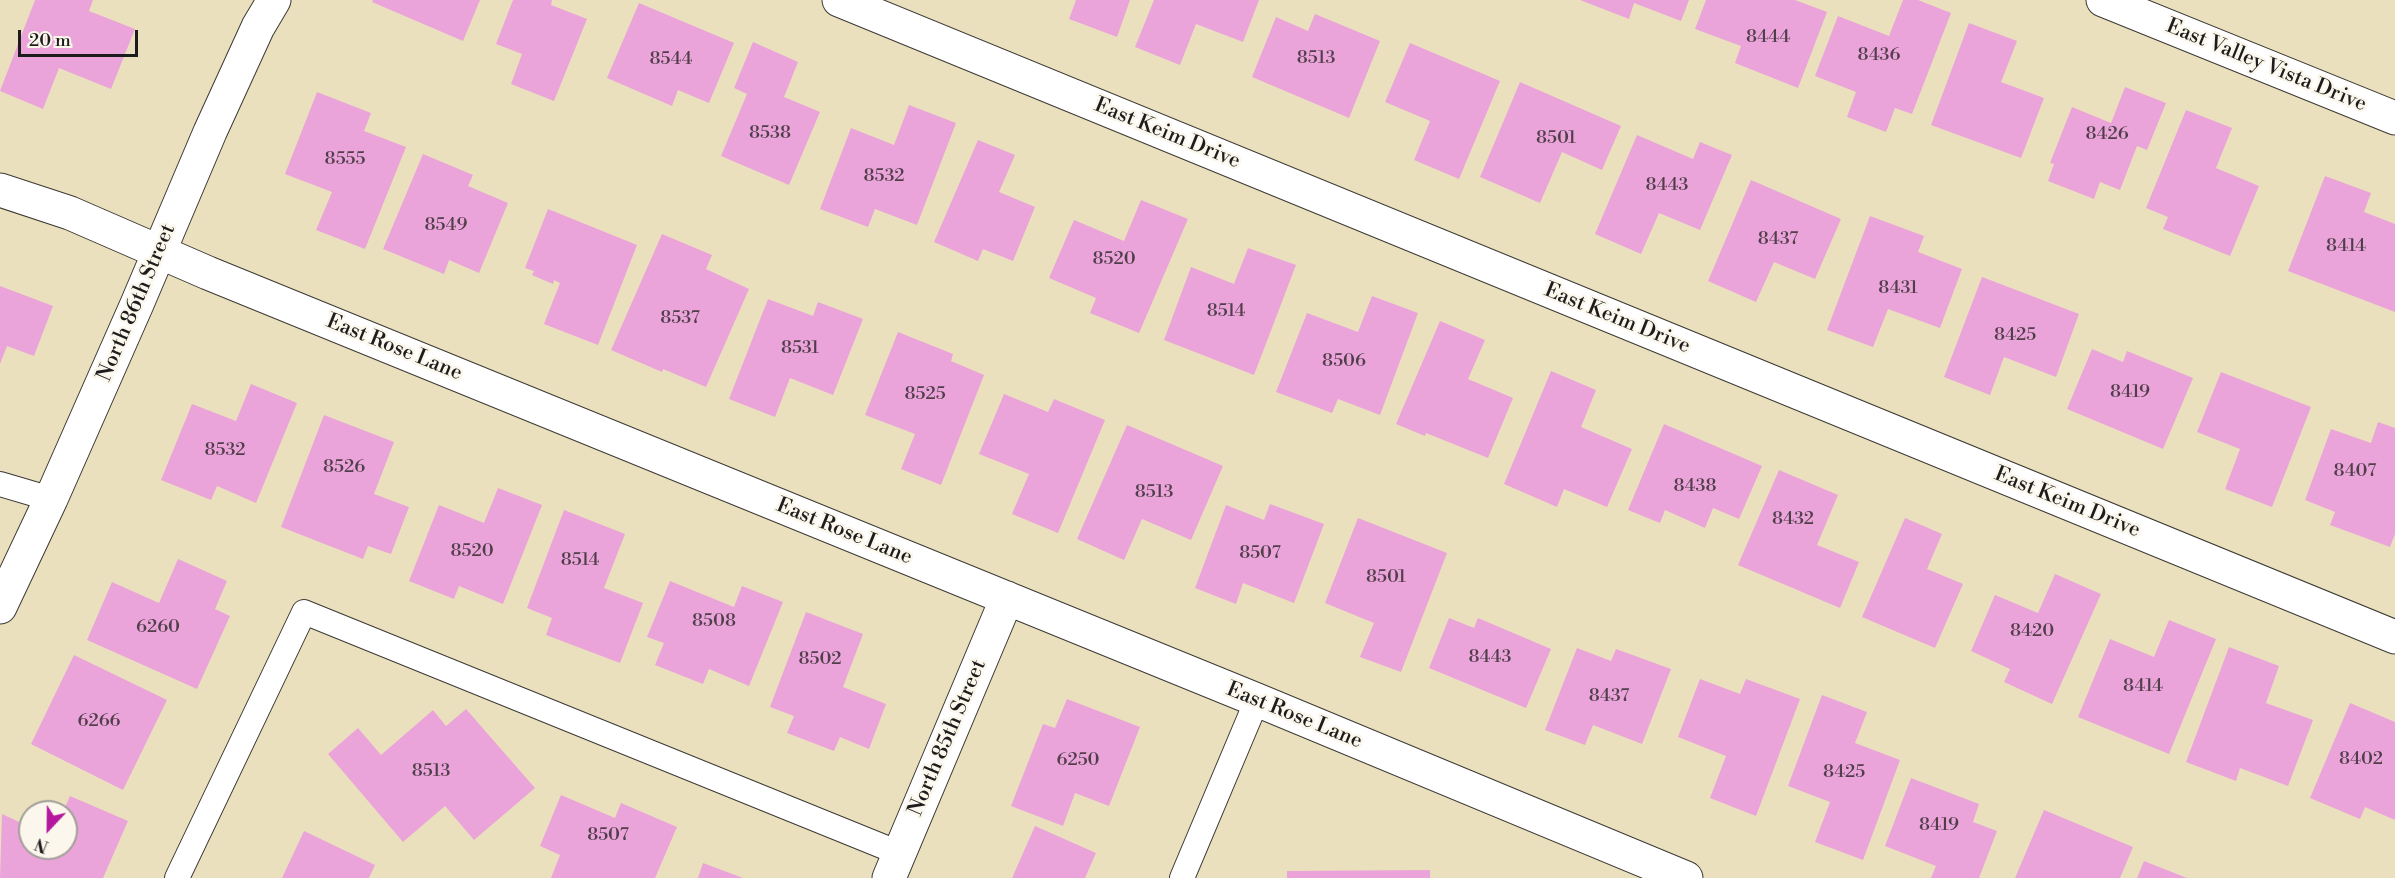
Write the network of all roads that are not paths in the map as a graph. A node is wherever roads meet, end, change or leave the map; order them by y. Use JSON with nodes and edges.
{"nodes":[{"id":1,"x":274,"y":0,"type":"edge"},
{"id":2,"x":839,"y":0,"type":"edge"},
{"id":3,"x":2103,"y":0,"type":"edge"},
{"id":4,"x":2395,"y":118,"type":"edge"},
{"id":5,"x":0,"y":190,"type":"edge"},
{"id":6,"x":159,"y":252,"type":"junction"},
{"id":7,"x":0,"y":484,"type":"edge"},
{"id":8,"x":51,"y":499,"type":"junction"},
{"id":9,"x":1007,"y":598,"type":"junction"},
{"id":10,"x":0,"y":607,"type":"edge"},
{"id":11,"x":2395,"y":637,"type":"edge"},
{"id":12,"x":1257,"y":700,"type":"junction"},
{"id":13,"x":894,"y":865,"type":"edge"},
{"id":14,"x":177,"y":878,"type":"edge"},
{"id":15,"x":1182,"y":878,"type":"edge"},
{"id":16,"x":1686,"y":878,"type":"edge"}],
"edges":[{"from":1,"to":6,"type":"street","name":"North 86th Street"},
{"from":2,"to":11,"type":"street","name":"East Keim Drive"},
{"from":3,"to":4,"type":"street","name":"East Valley Vista Drive"},
{"from":5,"to":6,"type":"street","name":"East Rose Lane"},
{"from":6,"to":8,"type":"street","name":"North 86th Street"},
{"from":6,"to":9,"type":"street","name":"East Rose Lane"},
{"from":7,"to":8,"type":"lane"},
{"from":8,"to":10,"type":"street","name":"North 86th Street"},
{"from":9,"to":12,"type":"street","name":"East Rose Lane"},
{"from":9,"to":13,"type":"street","name":"North 85th Street"},
{"from":12,"to":15,"type":"lane"},
{"from":12,"to":16,"type":"street","name":"East Rose Lane"},
{"from":13,"to":14,"type":"lane"}]}
